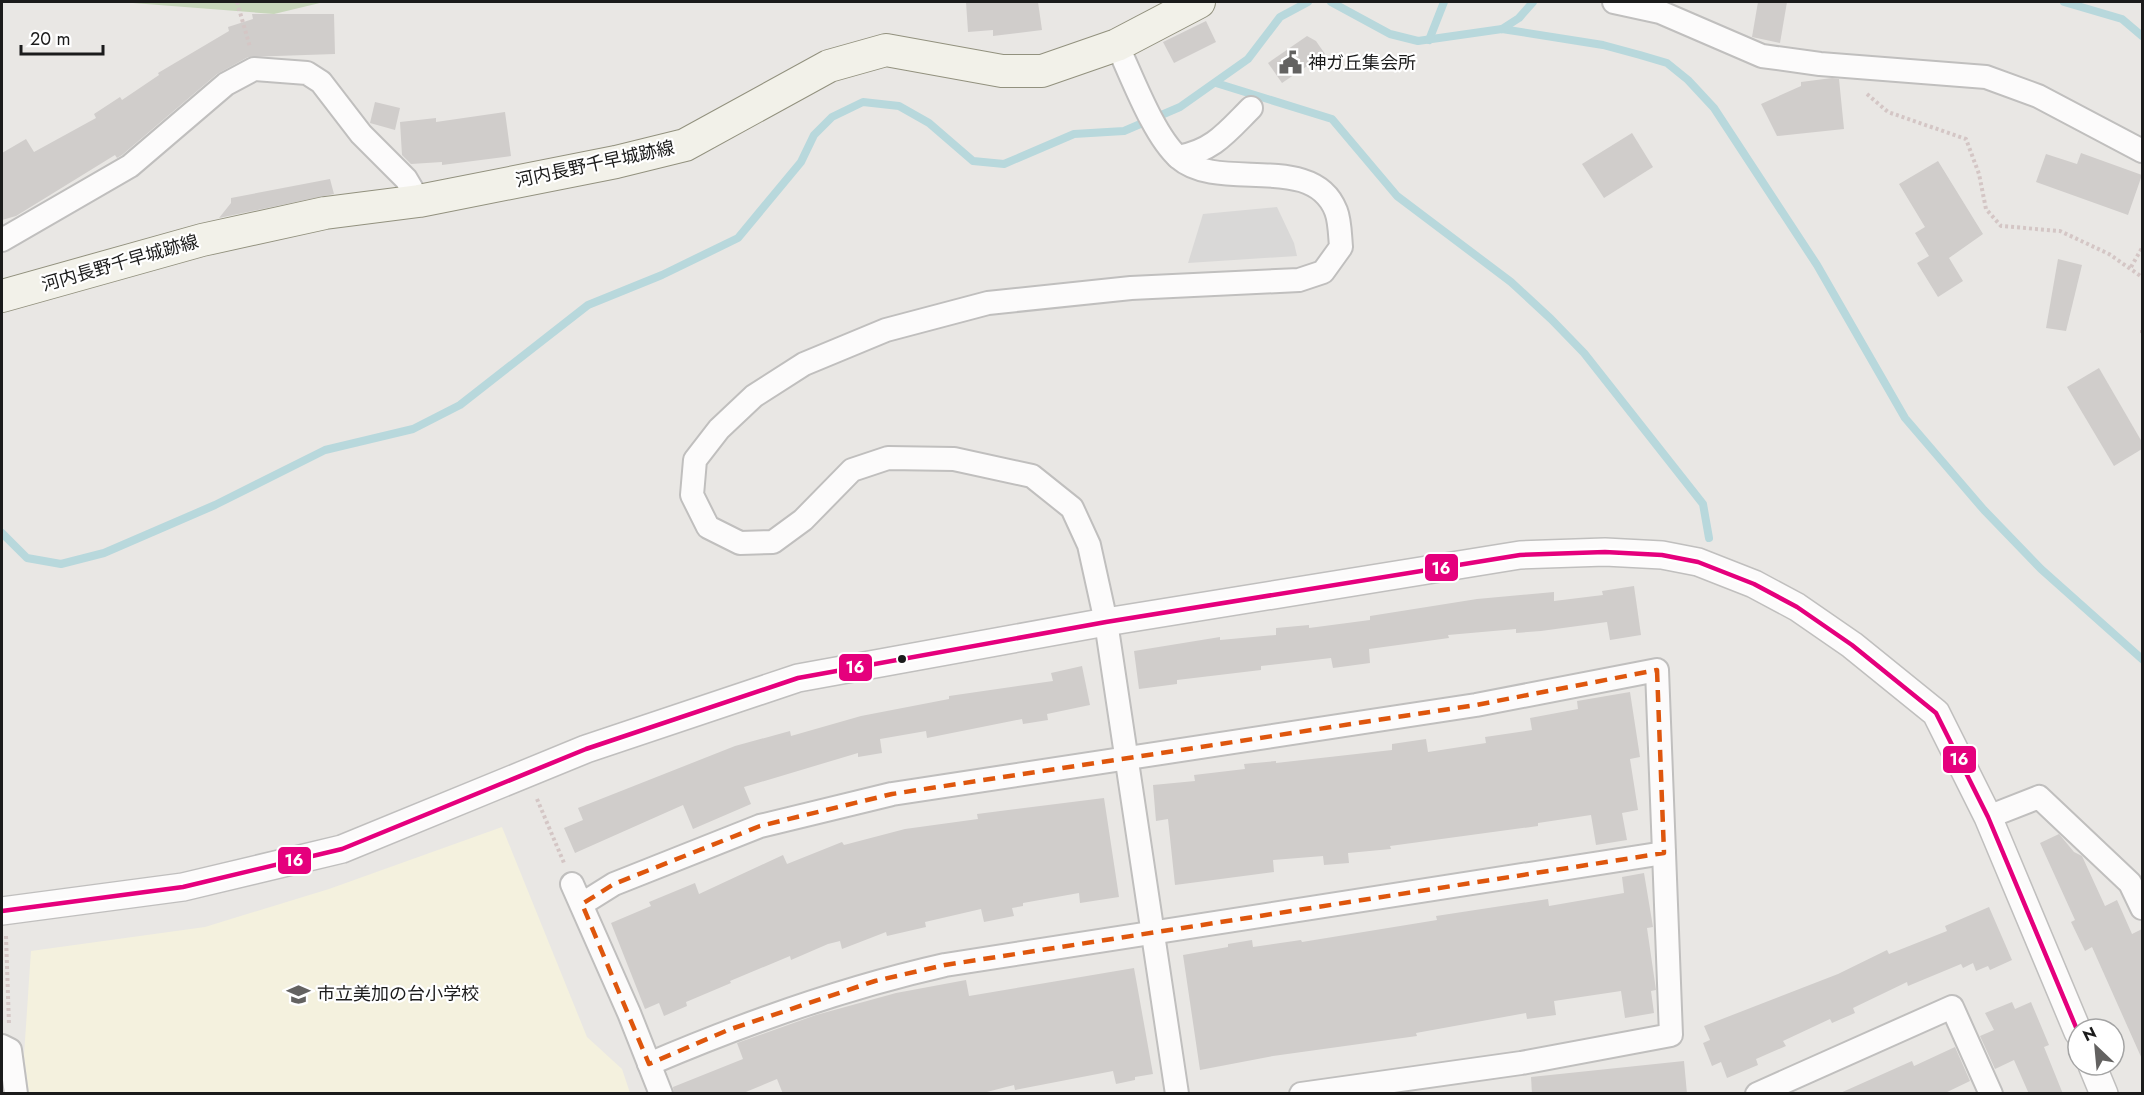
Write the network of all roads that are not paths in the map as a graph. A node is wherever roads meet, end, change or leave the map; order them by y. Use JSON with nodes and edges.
{"nodes":[{"id":1,"x":1199,"y":2,"type":"edge"},
{"id":2,"x":1614,"y":2,"type":"edge"},
{"id":3,"x":1121,"y":54,"type":"junction"},
{"id":4,"x":1251,"y":108,"type":"dead end"},
{"id":5,"x":2142,"y":151,"type":"edge"},
{"id":6,"x":1178,"y":157,"type":"junction"},
{"id":7,"x":419,"y":201,"type":"junction"},
{"id":8,"x":2,"y":240,"type":"edge"},
{"id":9,"x":2,"y":297,"type":"edge"},
{"id":10,"x":1106,"y":622,"type":"junction"},
{"id":11,"x":1126,"y":757,"type":"junction"},
{"id":12,"x":1988,"y":817,"type":"junction"},
{"id":13,"x":1664,"y":853,"type":"junction"},
{"id":14,"x":572,"y":884,"type":"road end"},
{"id":15,"x":582,"y":904,"type":"junction"},
{"id":16,"x":2142,"y":908,"type":"edge"},
{"id":17,"x":2,"y":911,"type":"edge"},
{"id":18,"x":1152,"y":932,"type":"junction"},
{"id":19,"x":2072,"y":1017,"type":"edge"},
{"id":20,"x":5,"y":1036,"type":"edge"},
{"id":21,"x":649,"y":1064,"type":"junction"},
{"id":22,"x":2097,"y":1077,"type":"edge"},
{"id":23,"x":1315,"y":1092,"type":"edge"},
{"id":24,"x":16,"y":1094,"type":"edge"},
{"id":25,"x":661,"y":1094,"type":"edge"},
{"id":26,"x":1177,"y":1094,"type":"edge"},
{"id":27,"x":1757,"y":1094,"type":"edge"},
{"id":28,"x":1990,"y":1094,"type":"edge"},
{"id":29,"x":2104,"y":1094,"type":"edge"}],
"edges":[{"from":1,"to":3,"type":"main road","name":"河内長野千早城跡線"},
{"from":2,"to":5,"type":"street"},
{"from":3,"to":6,"type":"street"},
{"from":3,"to":7,"type":"main road","name":"河内長野千早城跡線"},
{"from":4,"to":6,"type":"street"},
{"from":6,"to":10,"type":"street"},
{"from":7,"to":8,"type":"street"},
{"from":7,"to":9,"type":"main road","name":"河内長野千早城跡線"},
{"from":10,"to":11,"type":"street"},
{"from":10,"to":12,"type":"street"},
{"from":10,"to":17,"type":"street"},
{"from":11,"to":13,"type":"street"},
{"from":11,"to":15,"type":"street"},
{"from":11,"to":18,"type":"street"},
{"from":12,"to":16,"type":"street"},
{"from":12,"to":19,"type":"street"},
{"from":13,"to":18,"type":"street"},
{"from":13,"to":23,"type":"street"},
{"from":14,"to":15,"type":"street"},
{"from":15,"to":21,"type":"street"},
{"from":18,"to":21,"type":"street"},
{"from":18,"to":26,"type":"street"},
{"from":20,"to":24,"type":"street"},
{"from":21,"to":25,"type":"street"},
{"from":22,"to":29,"type":"street"},
{"from":27,"to":28,"type":"street"}]}
